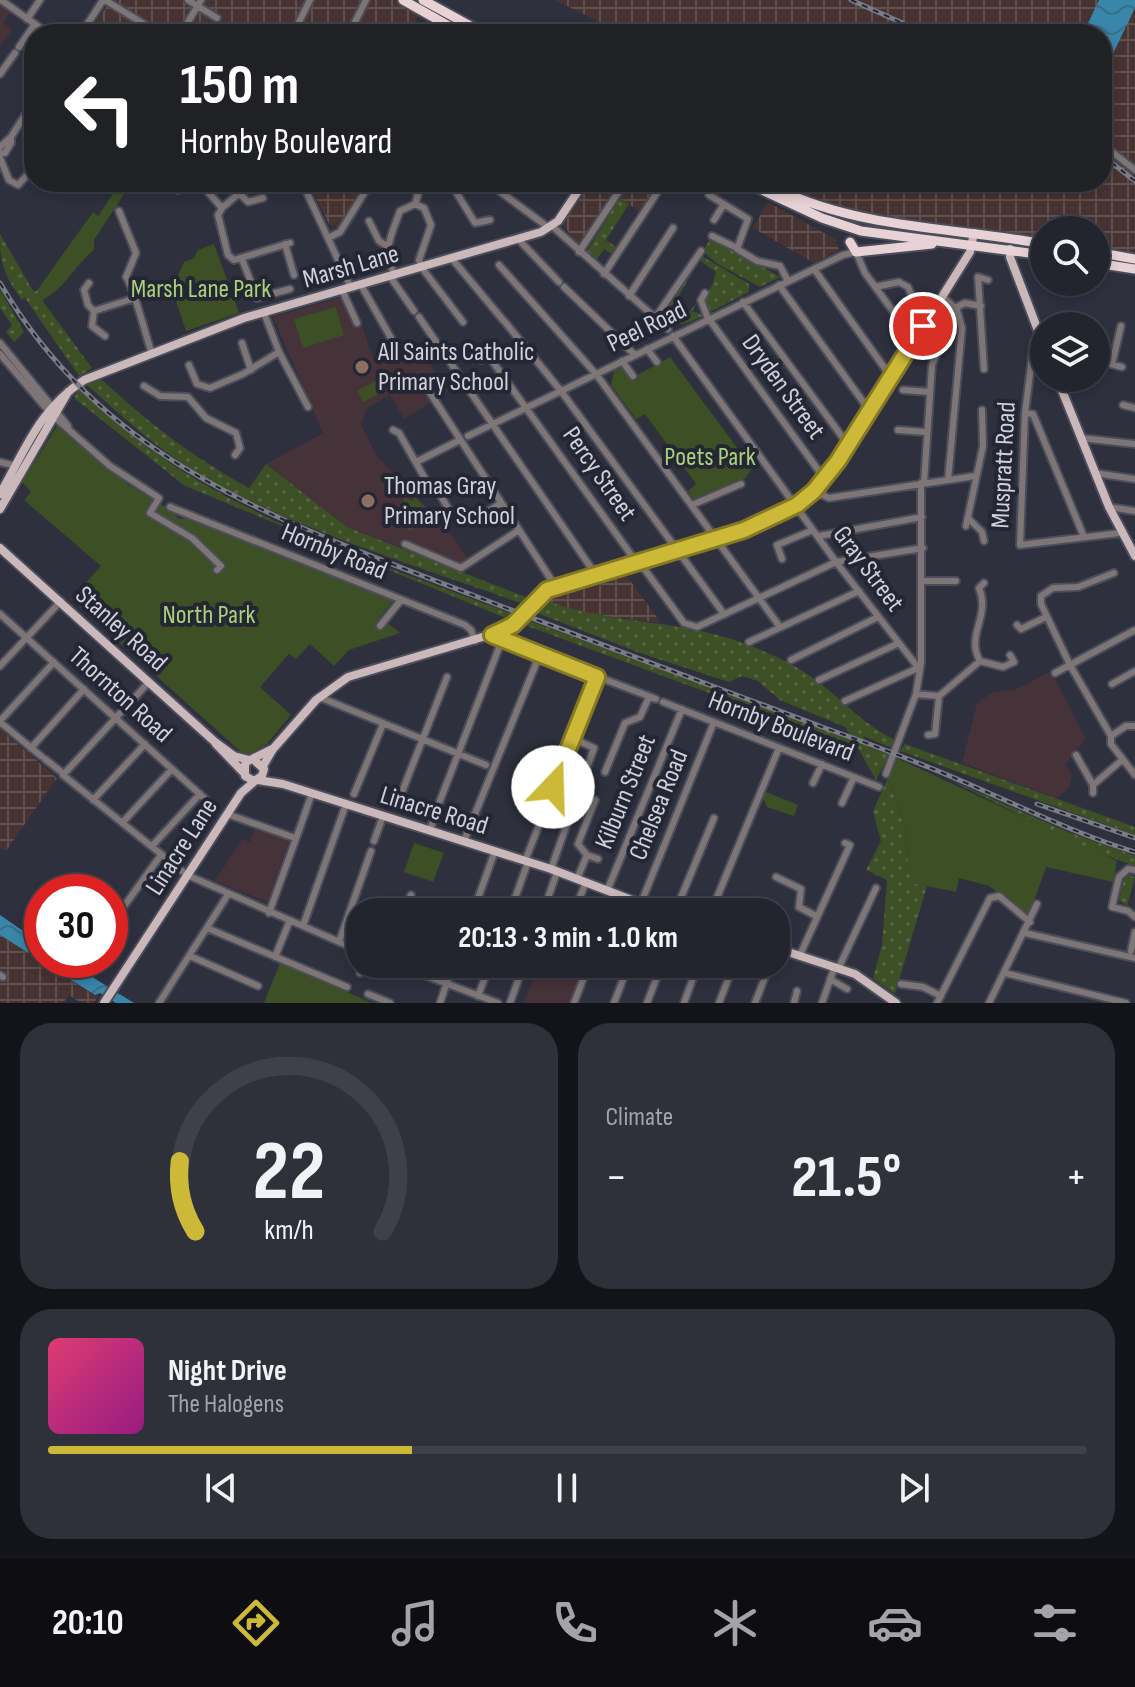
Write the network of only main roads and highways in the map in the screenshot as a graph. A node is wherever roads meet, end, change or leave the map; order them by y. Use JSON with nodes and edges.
{"nodes":[{"id":1,"x":403,"y":0,"type":"edge"},
{"id":2,"x":423,"y":0,"type":"edge"},
{"id":3,"x":445,"y":24,"type":"edge"},
{"id":4,"x":467,"y":24,"type":"edge"},
{"id":5,"x":577,"y":192,"type":"edge"},
{"id":6,"x":782,"y":192,"type":"edge"},
{"id":7,"x":783,"y":192,"type":"edge"},
{"id":8,"x":845,"y":226,"type":"junction"},
{"id":9,"x":973,"y":238,"type":"junction"},
{"id":10,"x":943,"y":241,"type":"junction"},
{"id":11,"x":850,"y":242,"type":"junction"},
{"id":12,"x":1030,"y":243,"type":"edge"},
{"id":13,"x":1010,"y":249,"type":"junction"},
{"id":14,"x":1030,"y":253,"type":"edge"},
{"id":15,"x":843,"y":255,"type":"road end"},
{"id":16,"x":1110,"y":255,"type":"edge"},
{"id":17,"x":1135,"y":259,"type":"edge"},
{"id":18,"x":1110,"y":265,"type":"edge"},
{"id":19,"x":1135,"y":269,"type":"edge"},
{"id":20,"x":1030,"y":312,"type":"edge"},
{"id":21,"x":1063,"y":392,"type":"edge"},
{"id":22,"x":52,"y":409,"type":"junction"},
{"id":23,"x":0,"y":494,"type":"edge"},
{"id":24,"x":0,"y":509,"type":"edge"},
{"id":25,"x":0,"y":548,"type":"edge"},
{"id":26,"x":1135,"y":556,"type":"edge"},
{"id":27,"x":215,"y":742,"type":"junction"},
{"id":28,"x":273,"y":749,"type":"junction"},
{"id":29,"x":252,"y":760,"type":"junction"},
{"id":30,"x":264,"y":768,"type":"junction"},
{"id":31,"x":244,"y":773,"type":"junction"},
{"id":32,"x":257,"y":780,"type":"junction"},
{"id":33,"x":283,"y":784,"type":"junction"},
{"id":34,"x":241,"y":793,"type":"junction"},
{"id":35,"x":628,"y":898,"type":"edge"},
{"id":36,"x":790,"y":952,"type":"edge"},
{"id":37,"x":104,"y":1003,"type":"edge"},
{"id":38,"x":896,"y":1003,"type":"edge"}],
"edges":[{"from":1,"to":3,"type":"highway"},
{"from":2,"to":4,"type":"highway"},
{"from":5,"to":22,"type":"main road","name":"Marsh Lane"},
{"from":6,"to":8,"type":"highway"},
{"from":7,"to":9,"type":"highway"},
{"from":8,"to":10,"type":"highway"},
{"from":8,"to":11,"type":"highway"},
{"from":9,"to":10,"type":"highway"},
{"from":9,"to":12,"type":"highway"},
{"from":9,"to":13,"type":"highway"},
{"from":9,"to":28,"type":"main road"},
{"from":10,"to":11,"type":"highway"},
{"from":11,"to":15,"type":"highway"},
{"from":13,"to":14,"type":"highway"},
{"from":13,"to":20,"type":"main road"},
{"from":16,"to":17,"type":"highway"},
{"from":18,"to":19,"type":"highway"},
{"from":21,"to":26,"type":"main road"},
{"from":22,"to":23,"type":"main road","name":"Marsh Lane"},
{"from":22,"to":24,"type":"main road","name":"Marsh Lane"},
{"from":25,"to":27,"type":"main road","name":"Stanley Road"},
{"from":27,"to":29,"type":"main road","name":"Stanley Road"},
{"from":27,"to":31,"type":"main road","name":"Stanley Road"},
{"from":28,"to":29,"type":"main road"},
{"from":28,"to":30,"type":"main road"},
{"from":29,"to":30,"type":"main road","name":"Stanley Road"},
{"from":29,"to":31,"type":"main road","name":"Linacre Lane"},
{"from":30,"to":32,"type":"main road"},
{"from":30,"to":33,"type":"main road","name":"Linacre Road"},
{"from":31,"to":32,"type":"main road","name":"Linacre Road"},
{"from":31,"to":34,"type":"main road","name":"Linacre Lane"},
{"from":32,"to":33,"type":"main road","name":"Linacre Road"},
{"from":32,"to":34,"type":"main road","name":"Linacre Lane"},
{"from":33,"to":35,"type":"main road","name":"Linacre Road"},
{"from":34,"to":37,"type":"main road","name":"Linacre Lane"},
{"from":36,"to":38,"type":"main road"}]}
